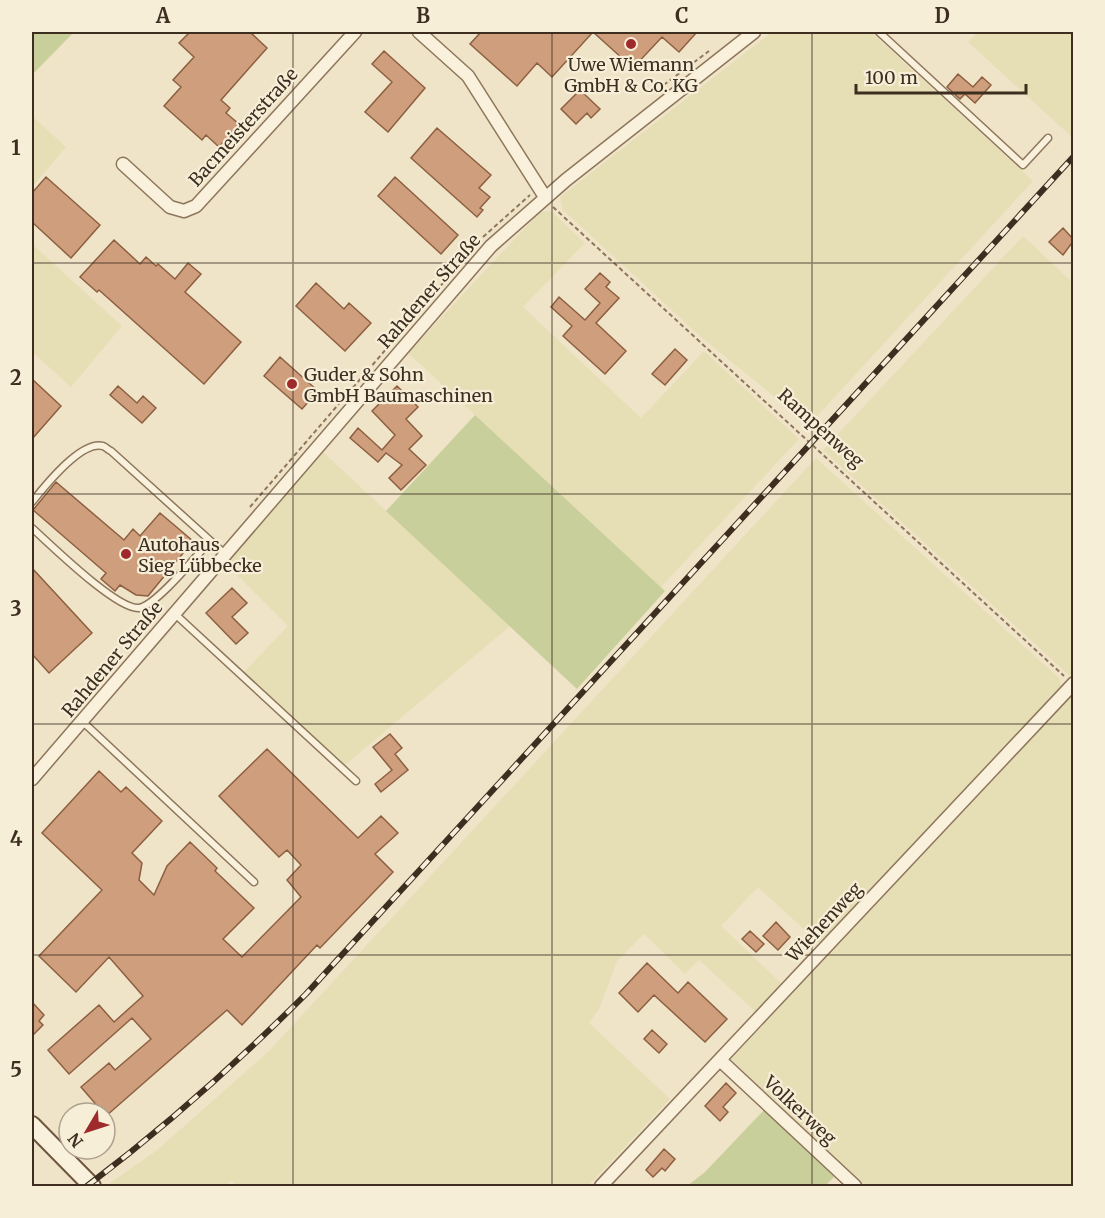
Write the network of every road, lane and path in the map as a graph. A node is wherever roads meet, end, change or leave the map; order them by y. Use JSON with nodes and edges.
{"nodes":[{"id":1,"x":355,"y":32,"type":"edge"},
{"id":2,"x":419,"y":32,"type":"edge"},
{"id":3,"x":754,"y":32,"type":"edge"},
{"id":4,"x":879,"y":32,"type":"edge"},
{"id":5,"x":1048,"y":138,"type":"dead end"},
{"id":6,"x":123,"y":164,"type":"dead end"},
{"id":7,"x":546,"y":197,"type":"junction"},
{"id":8,"x":32,"y":502,"type":"edge"},
{"id":9,"x":32,"y":528,"type":"edge"},
{"id":10,"x":210,"y":541,"type":"junction"},
{"id":11,"x":225,"y":554,"type":"junction"},
{"id":12,"x":174,"y":613,"type":"junction"},
{"id":13,"x":1073,"y":684,"type":"edge"},
{"id":14,"x":82,"y":722,"type":"junction"},
{"id":15,"x":32,"y":779,"type":"edge"},
{"id":16,"x":356,"y":781,"type":"dead end"},
{"id":17,"x":254,"y":882,"type":"dead end"},
{"id":18,"x":720,"y":1060,"type":"junction"},
{"id":19,"x":32,"y":1125,"type":"edge"},
{"id":20,"x":92,"y":1186,"type":"edge"},
{"id":21,"x":601,"y":1186,"type":"edge"},
{"id":22,"x":855,"y":1186,"type":"edge"}],
"edges":[{"from":1,"to":6,"type":"street","name":"Bacmeisterstraße"},
{"from":2,"to":7,"type":"street"},
{"from":3,"to":7,"type":"street","name":"Rahdener Straße"},
{"from":4,"to":5,"type":"lane"},
{"from":7,"to":11,"type":"street","name":"Rahdener Straße"},
{"from":7,"to":13,"type":"path","name":"Rampenweg"},
{"from":8,"to":10,"type":"lane"},
{"from":9,"to":10,"type":"lane"},
{"from":10,"to":11,"type":"lane"},
{"from":11,"to":12,"type":"street","name":"Rahdener Straße"},
{"from":12,"to":14,"type":"street","name":"Rahdener Straße"},
{"from":12,"to":16,"type":"lane"},
{"from":13,"to":18,"type":"street","name":"Wiehenweg"},
{"from":14,"to":15,"type":"street","name":"Rahdener Straße"},
{"from":14,"to":17,"type":"lane"},
{"from":18,"to":21,"type":"street","name":"Wiehenweg"},
{"from":18,"to":22,"type":"street","name":"Volkerweg"},
{"from":19,"to":20,"type":"street"}]}
